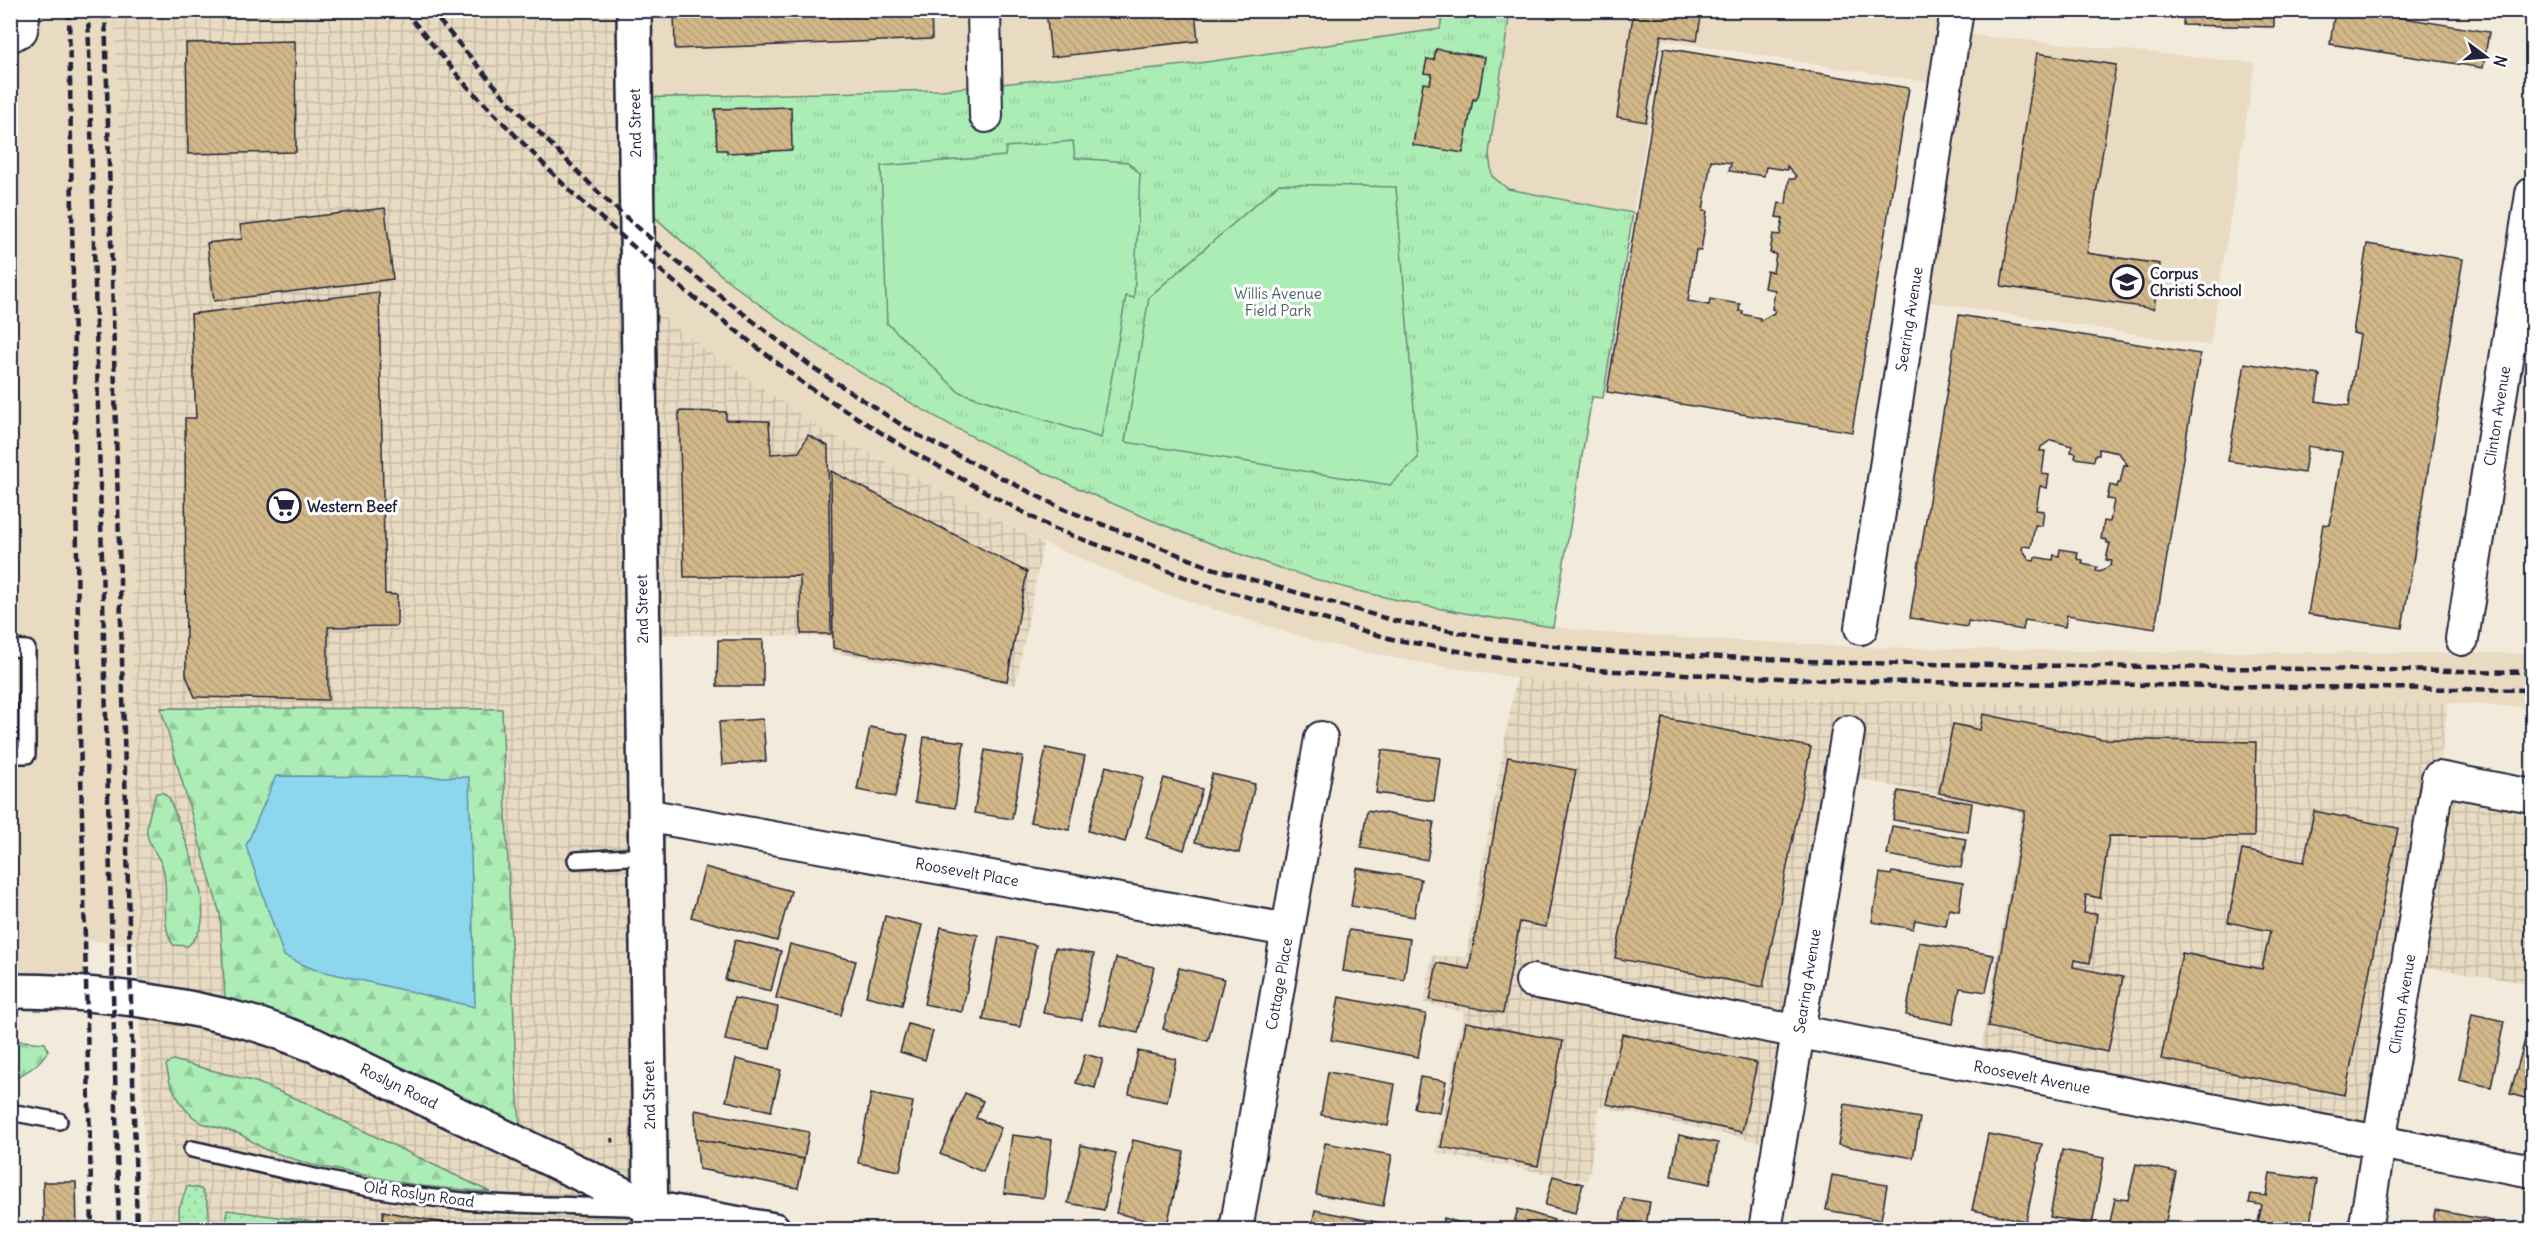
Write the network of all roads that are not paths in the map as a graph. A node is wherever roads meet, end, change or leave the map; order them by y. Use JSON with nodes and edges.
{"nodes":[{"id":1,"x":24,"y":10,"type":"edge"},
{"id":2,"x":634,"y":10,"type":"edge"},
{"id":3,"x":984,"y":10,"type":"edge"},
{"id":4,"x":1958,"y":10,"type":"edge"},
{"id":5,"x":10,"y":36,"type":"edge"},
{"id":6,"x":986,"y":116,"type":"dead end"},
{"id":7,"x":2532,"y":194,"type":"edge"},
{"id":8,"x":1861,"y":628,"type":"dead end"},
{"id":9,"x":2462,"y":639,"type":"dead end"},
{"id":10,"x":10,"y":648,"type":"edge"},
{"id":11,"x":1848,"y":732,"type":"dead end"},
{"id":12,"x":1321,"y":738,"type":"dead end"},
{"id":13,"x":10,"y":755,"type":"edge"},
{"id":14,"x":2532,"y":796,"type":"edge"},
{"id":15,"x":645,"y":815,"type":"junction"},
{"id":16,"x":646,"y":856,"type":"junction"},
{"id":17,"x":576,"y":860,"type":"dead end"},
{"id":18,"x":1288,"y":930,"type":"junction"},
{"id":19,"x":1532,"y":981,"type":"dead end"},
{"id":20,"x":10,"y":991,"type":"edge"},
{"id":21,"x":1798,"y":1033,"type":"junction"},
{"id":22,"x":10,"y":1112,"type":"edge"},
{"id":23,"x":59,"y":1120,"type":"dead end"},
{"id":24,"x":2379,"y":1142,"type":"junction"},
{"id":25,"x":192,"y":1149,"type":"dead end"},
{"id":26,"x":2532,"y":1172,"type":"edge"},
{"id":27,"x":651,"y":1219,"type":"edge"},
{"id":28,"x":774,"y":1230,"type":"edge"},
{"id":29,"x":1236,"y":1230,"type":"edge"},
{"id":30,"x":1765,"y":1230,"type":"edge"},
{"id":31,"x":2365,"y":1230,"type":"edge"}],
"edges":[{"from":1,"to":5,"type":"street"},
{"from":2,"to":15,"type":"street","name":"2nd Street"},
{"from":3,"to":6,"type":"street"},
{"from":4,"to":8,"type":"street","name":"Searing Avenue"},
{"from":7,"to":9,"type":"street","name":"Clinton Avenue"},
{"from":10,"to":13,"type":"lane"},
{"from":11,"to":21,"type":"street","name":"Searing Avenue"},
{"from":12,"to":18,"type":"street","name":"Cottage Place"},
{"from":14,"to":24,"type":"street","name":"Clinton Avenue"},
{"from":15,"to":16,"type":"street","name":"2nd Street"},
{"from":15,"to":18,"type":"street","name":"Roosevelt Place"},
{"from":16,"to":17,"type":"lane"},
{"from":16,"to":27,"type":"street","name":"2nd Street"},
{"from":18,"to":29,"type":"street","name":"Cottage Place"},
{"from":19,"to":21,"type":"street","name":"Roosevelt Avenue"},
{"from":20,"to":27,"type":"street","name":"Roslyn Road"},
{"from":21,"to":24,"type":"street","name":"Roosevelt Avenue"},
{"from":21,"to":30,"type":"street","name":"Searing Avenue"},
{"from":22,"to":23,"type":"lane"},
{"from":24,"to":26,"type":"street","name":"Roosevelt Avenue"},
{"from":24,"to":31,"type":"street","name":"Clinton Avenue"},
{"from":25,"to":27,"type":"lane","name":"Old Roslyn Road"},
{"from":27,"to":28,"type":"street","name":"Roslyn Road"}]}
